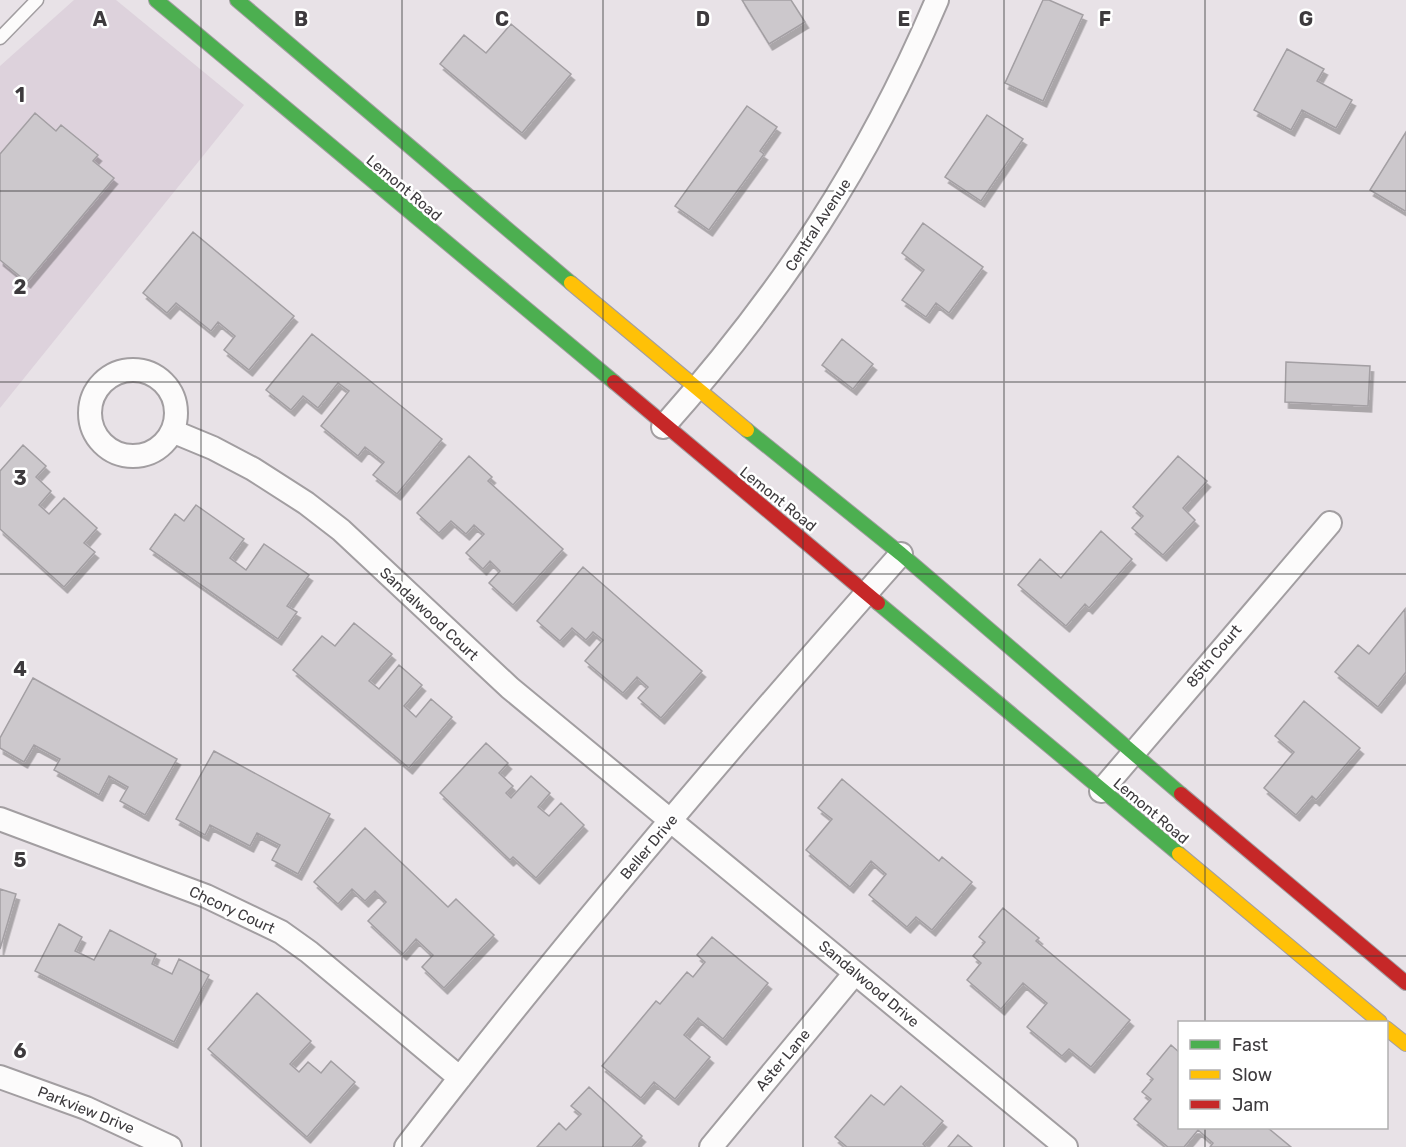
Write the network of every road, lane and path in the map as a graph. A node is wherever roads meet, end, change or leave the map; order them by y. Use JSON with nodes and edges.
{"nodes":[{"id":1,"x":37,"y":0,"type":"edge"},
{"id":2,"x":156,"y":0,"type":"edge"},
{"id":3,"x":237,"y":0,"type":"edge"},
{"id":4,"x":937,"y":0,"type":"edge"},
{"id":5,"x":0,"y":38,"type":"edge"},
{"id":6,"x":696,"y":389,"type":"junction"},
{"id":7,"x":663,"y":427,"type":"junction"},
{"id":8,"x":172,"y":431,"type":"dead end"},
{"id":9,"x":1330,"y":523,"type":"dead end"},
{"id":10,"x":901,"y":554,"type":"junction"},
{"id":11,"x":866,"y":593,"type":"junction"},
{"id":12,"x":1132,"y":753,"type":"junction"},
{"id":13,"x":1101,"y":790,"type":"junction"},
{"id":14,"x":0,"y":819,"type":"edge"},
{"id":15,"x":670,"y":821,"type":"junction"},
{"id":16,"x":855,"y":973,"type":"junction"},
{"id":17,"x":1406,"y":982,"type":"edge"},
{"id":18,"x":1378,"y":1021,"type":"edge"},
{"id":19,"x":1388,"y":1030,"type":"edge"},
{"id":20,"x":1406,"y":1044,"type":"edge"},
{"id":21,"x":0,"y":1077,"type":"edge"},
{"id":22,"x":460,"y":1078,"type":"junction"},
{"id":23,"x":170,"y":1147,"type":"edge"},
{"id":24,"x":406,"y":1147,"type":"edge"},
{"id":25,"x":711,"y":1147,"type":"edge"},
{"id":26,"x":1066,"y":1147,"type":"edge"}],
"edges":[{"from":1,"to":5,"type":"lane"},
{"from":2,"to":7,"type":"main road","name":"Lemont Road"},
{"from":3,"to":6,"type":"main road"},
{"from":4,"to":6,"type":"street","name":"Central Avenue"},
{"from":6,"to":7,"type":"street","name":"Central Avenue"},
{"from":6,"to":10,"type":"main road"},
{"from":7,"to":11,"type":"main road","name":"Lemont Road"},
{"from":8,"to":15,"type":"street","name":"Sandalwood Court"},
{"from":9,"to":12,"type":"street","name":"85th Court"},
{"from":10,"to":11,"type":"street","name":"Beller Drive"},
{"from":10,"to":12,"type":"main road"},
{"from":11,"to":13,"type":"main road","name":"Lemont Road"},
{"from":11,"to":15,"type":"street","name":"Beller Drive"},
{"from":12,"to":13,"type":"street","name":"85th Court"},
{"from":12,"to":17,"type":"main road"},
{"from":13,"to":18,"type":"main road","name":"Lemont Road"},
{"from":14,"to":22,"type":"street","name":"Chcory Court"},
{"from":15,"to":16,"type":"street","name":"Sandalwood Drive"},
{"from":15,"to":22,"type":"street","name":"Beller Drive"},
{"from":16,"to":25,"type":"street","name":"Aster Lane"},
{"from":16,"to":26,"type":"street","name":"Sandalwood Drive"},
{"from":19,"to":20,"type":"main road"},
{"from":21,"to":23,"type":"street","name":"Parkview Drive"},
{"from":22,"to":24,"type":"street","name":"Beller Drive"}]}
